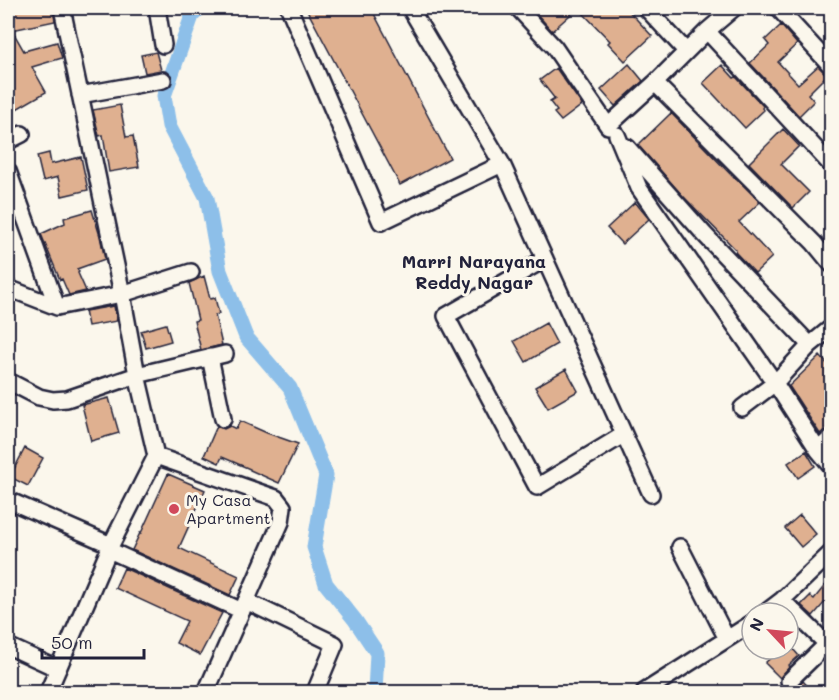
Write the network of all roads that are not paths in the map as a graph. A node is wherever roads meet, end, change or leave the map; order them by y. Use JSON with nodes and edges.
{"nodes":[{"id":1,"x":62,"y":8,"type":"edge"},
{"id":2,"x":157,"y":8,"type":"edge"},
{"id":3,"x":289,"y":8,"type":"edge"},
{"id":4,"x":410,"y":8,"type":"edge"},
{"id":5,"x":518,"y":8,"type":"edge"},
{"id":6,"x":646,"y":8,"type":"edge"},
{"id":7,"x":734,"y":8,"type":"edge"},
{"id":8,"x":778,"y":8,"type":"edge"},
{"id":9,"x":707,"y":31,"type":"junction"},
{"id":10,"x":163,"y":45,"type":"dead end"},
{"id":11,"x":686,"y":51,"type":"junction"},
{"id":12,"x":831,"y":67,"type":"edge"},
{"id":13,"x":163,"y":80,"type":"dead end"},
{"id":14,"x":655,"y":83,"type":"junction"},
{"id":15,"x":80,"y":95,"type":"junction"},
{"id":16,"x":612,"y":131,"type":"junction"},
{"id":17,"x":22,"y":134,"type":"dead end"},
{"id":18,"x":8,"y":141,"type":"edge"},
{"id":19,"x":502,"y":164,"type":"junction"},
{"id":20,"x":831,"y":166,"type":"edge"},
{"id":21,"x":8,"y":171,"type":"edge"},
{"id":22,"x":545,"y":259,"type":"junction"},
{"id":23,"x":831,"y":265,"type":"edge"},
{"id":24,"x":191,"y":272,"type":"dead end"},
{"id":25,"x":8,"y":288,"type":"edge"},
{"id":26,"x":122,"y":294,"type":"junction"},
{"id":27,"x":57,"y":307,"type":"junction"},
{"id":28,"x":831,"y":327,"type":"edge"},
{"id":29,"x":810,"y":345,"type":"junction"},
{"id":30,"x":225,"y":354,"type":"dead end"},
{"id":31,"x":210,"y":357,"type":"junction"},
{"id":32,"x":137,"y":375,"type":"junction"},
{"id":33,"x":8,"y":381,"type":"edge"},
{"id":34,"x":775,"y":382,"type":"junction"},
{"id":35,"x":742,"y":408,"type":"dead end"},
{"id":36,"x":223,"y":419,"type":"dead end"},
{"id":37,"x":623,"y":435,"type":"junction"},
{"id":38,"x":831,"y":437,"type":"edge"},
{"id":39,"x":818,"y":450,"type":"junction"},
{"id":40,"x":156,"y":456,"type":"junction"},
{"id":41,"x":831,"y":467,"type":"edge"},
{"id":42,"x":651,"y":494,"type":"dead end"},
{"id":43,"x":8,"y":500,"type":"edge"},
{"id":44,"x":680,"y":547,"type":"dead end"},
{"id":45,"x":110,"y":548,"type":"junction"},
{"id":46,"x":831,"y":552,"type":"edge"},
{"id":47,"x":782,"y":600,"type":"joint"},
{"id":48,"x":244,"y":606,"type":"junction"},
{"id":49,"x":740,"y":631,"type":"edge"},
{"id":50,"x":727,"y":639,"type":"junction"},
{"id":51,"x":830,"y":644,"type":"edge"},
{"id":52,"x":8,"y":646,"type":"edge"},
{"id":53,"x":58,"y":669,"type":"junction"},
{"id":54,"x":789,"y":681,"type":"dead end"},
{"id":55,"x":48,"y":693,"type":"edge"},
{"id":56,"x":206,"y":693,"type":"edge"},
{"id":57,"x":315,"y":693,"type":"edge"},
{"id":58,"x":644,"y":693,"type":"edge"}],
"edges":[{"from":1,"to":15,"type":"street"},
{"from":2,"to":10,"type":"street"},
{"from":3,"to":19,"type":"street"},
{"from":4,"to":19,"type":"street"},
{"from":5,"to":16,"type":"street"},
{"from":6,"to":11,"type":"street"},
{"from":7,"to":9,"type":"street"},
{"from":8,"to":12,"type":"street"},
{"from":9,"to":11,"type":"street"},
{"from":9,"to":20,"type":"street"},
{"from":11,"to":14,"type":"street"},
{"from":13,"to":15,"type":"street"},
{"from":14,"to":16,"type":"street"},
{"from":14,"to":23,"type":"street"},
{"from":15,"to":26,"type":"street"},
{"from":16,"to":29,"type":"street"},
{"from":16,"to":34,"type":"street"},
{"from":17,"to":18,"type":"street"},
{"from":19,"to":22,"type":"street"},
{"from":21,"to":27,"type":"street"},
{"from":22,"to":37,"type":"street"},
{"from":22,"to":37,"type":"street"},
{"from":24,"to":26,"type":"street"},
{"from":25,"to":27,"type":"street"},
{"from":26,"to":27,"type":"street"},
{"from":26,"to":32,"type":"street"},
{"from":28,"to":29,"type":"street"},
{"from":29,"to":34,"type":"street"},
{"from":30,"to":31,"type":"street"},
{"from":31,"to":32,"type":"street"},
{"from":31,"to":36,"type":"street"},
{"from":32,"to":33,"type":"street"},
{"from":32,"to":40,"type":"street"},
{"from":34,"to":35,"type":"street"},
{"from":34,"to":39,"type":"street"},
{"from":37,"to":42,"type":"street"},
{"from":38,"to":39,"type":"street"},
{"from":39,"to":41,"type":"street"},
{"from":40,"to":45,"type":"street"},
{"from":40,"to":48,"type":"street"},
{"from":43,"to":45,"type":"street"},
{"from":44,"to":50,"type":"street"},
{"from":45,"to":48,"type":"street"},
{"from":45,"to":53,"type":"street"},
{"from":46,"to":47,"type":"street"},
{"from":47,"to":51,"type":"street"},
{"from":48,"to":56,"type":"street"},
{"from":48,"to":57,"type":"street"},
{"from":49,"to":50,"type":"street"},
{"from":50,"to":58,"type":"street"},
{"from":51,"to":54,"type":"street"},
{"from":52,"to":53,"type":"street"},
{"from":53,"to":55,"type":"street"}]}
